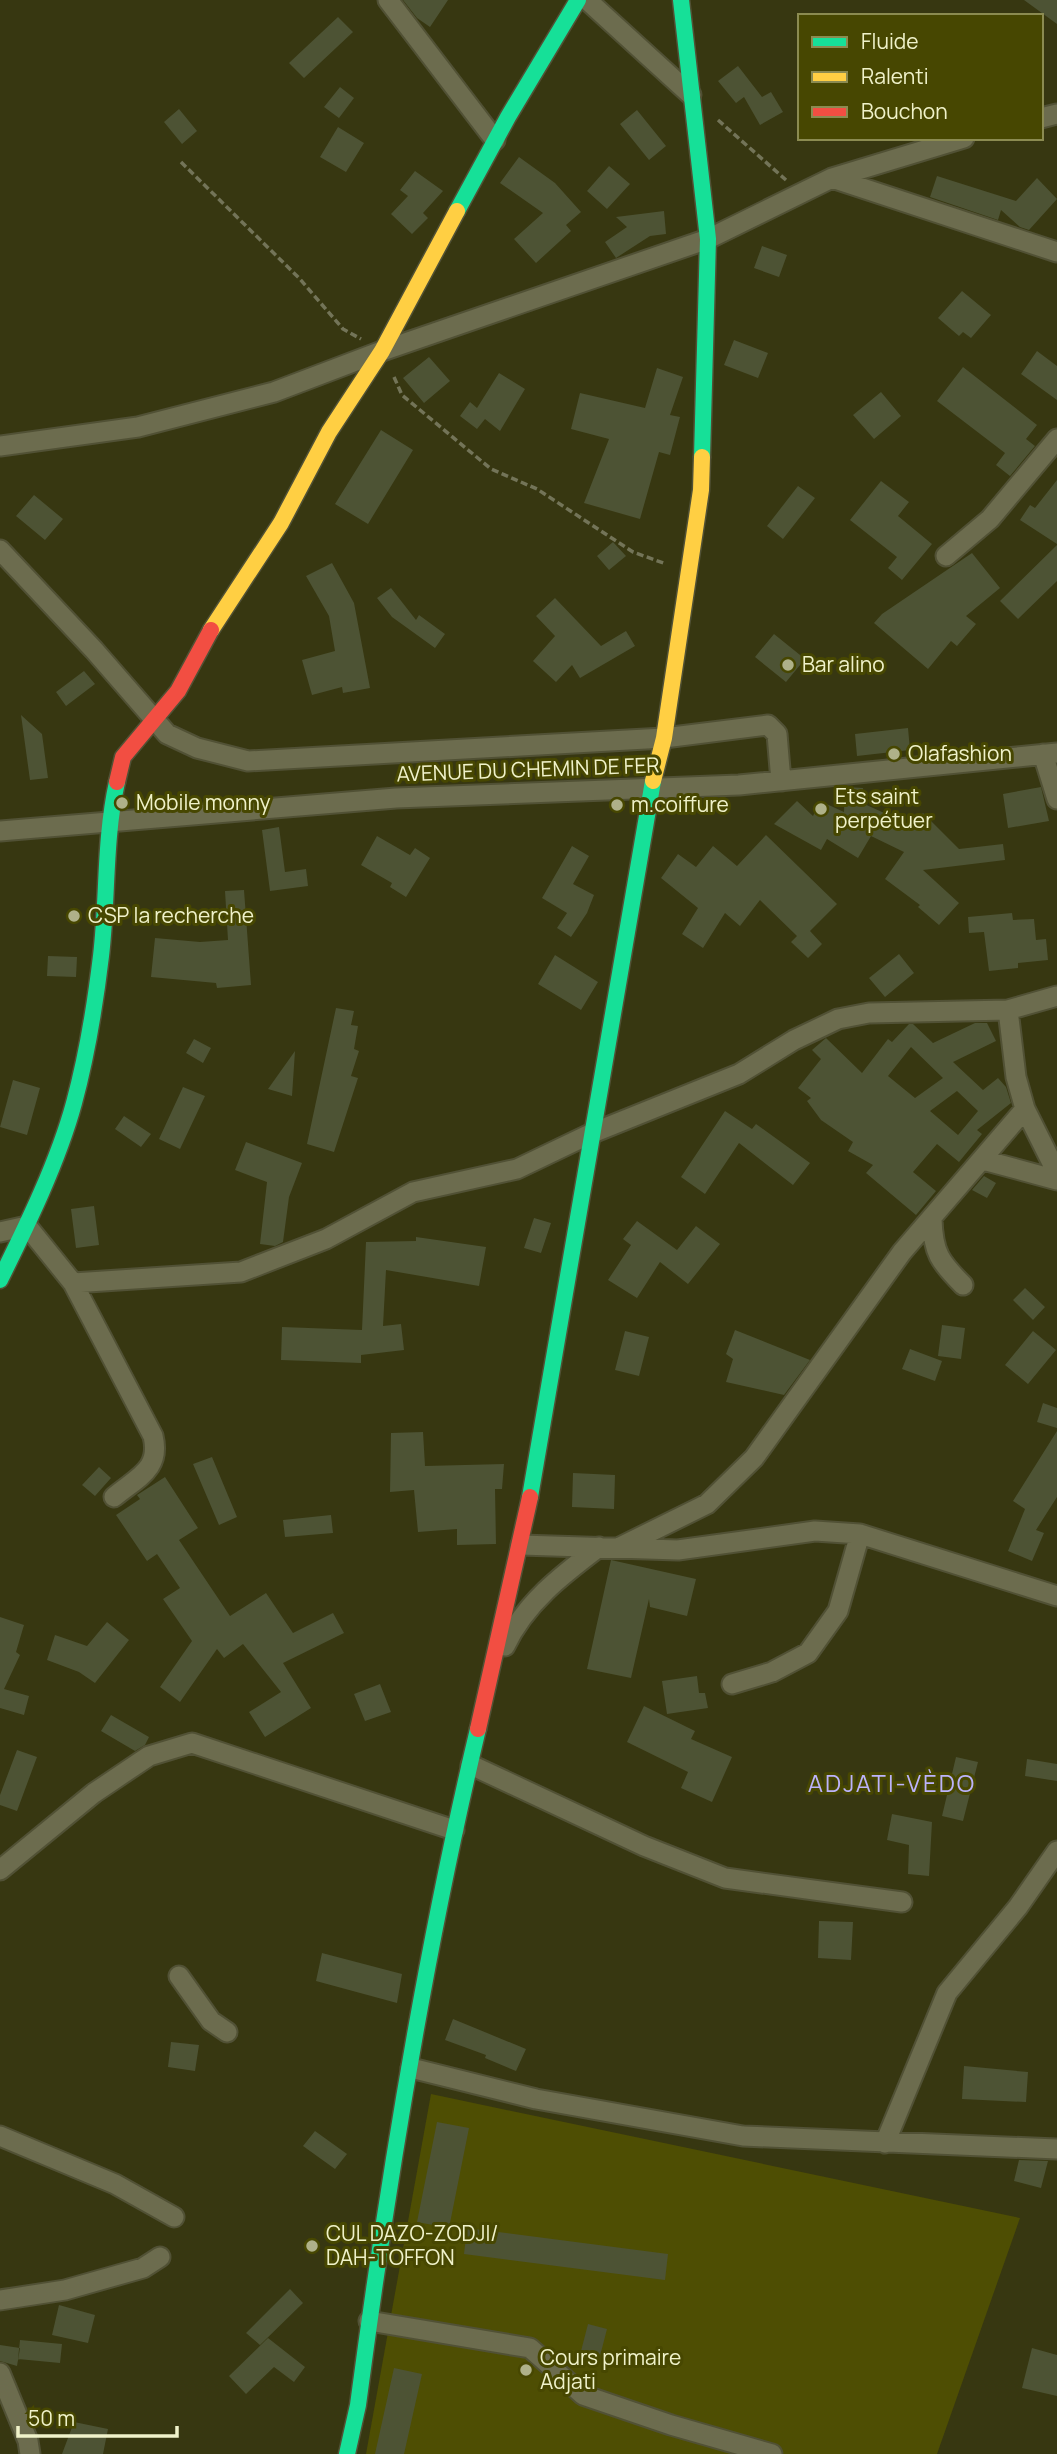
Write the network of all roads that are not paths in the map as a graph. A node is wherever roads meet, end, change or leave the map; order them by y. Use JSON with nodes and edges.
{"nodes":[{"id":1,"x":388,"y":0,"type":"edge"},
{"id":2,"x":578,"y":0,"type":"edge"},
{"id":3,"x":587,"y":0,"type":"edge"},
{"id":4,"x":681,"y":0,"type":"edge"},
{"id":5,"x":691,"y":95,"type":"junction"},
{"id":6,"x":495,"y":139,"type":"junction"},
{"id":7,"x":957,"y":140,"type":"edge"},
{"id":8,"x":832,"y":178,"type":"junction"},
{"id":9,"x":708,"y":239,"type":"junction"},
{"id":10,"x":1057,"y":252,"type":"edge"},
{"id":11,"x":382,"y":351,"type":"junction"},
{"id":12,"x":1057,"y":439,"type":"edge"},
{"id":13,"x":0,"y":446,"type":"edge"},
{"id":14,"x":0,"y":551,"type":"edge"},
{"id":15,"x":946,"y":556,"type":"dead end"},
{"id":16,"x":155,"y":720,"type":"junction"},
{"id":17,"x":664,"y":738,"type":"junction"},
{"id":18,"x":1050,"y":753,"type":"edge"},
{"id":19,"x":781,"y":781,"type":"junction"},
{"id":20,"x":651,"y":787,"type":"junction"},
{"id":21,"x":1057,"y":799,"type":"edge"},
{"id":22,"x":108,"y":823,"type":"junction"},
{"id":23,"x":0,"y":831,"type":"edge"},
{"id":24,"x":1057,"y":996,"type":"edge"},
{"id":25,"x":1008,"y":1010,"type":"junction"},
{"id":26,"x":1025,"y":1110,"type":"junction"},
{"id":27,"x":590,"y":1134,"type":"junction"},
{"id":28,"x":983,"y":1160,"type":"junction"},
{"id":29,"x":1057,"y":1173,"type":"edge"},
{"id":30,"x":1057,"y":1180,"type":"edge"},
{"id":31,"x":932,"y":1219,"type":"junction"},
{"id":32,"x":27,"y":1226,"type":"junction"},
{"id":33,"x":0,"y":1232,"type":"edge"},
{"id":34,"x":0,"y":1280,"type":"edge"},
{"id":35,"x":73,"y":1283,"type":"junction"},
{"id":36,"x":963,"y":1285,"type":"dead end"},
{"id":37,"x":114,"y":1496,"type":"dead end"},
{"id":38,"x":860,"y":1534,"type":"junction"},
{"id":39,"x":521,"y":1545,"type":"junction"},
{"id":40,"x":599,"y":1547,"type":"junction"},
{"id":41,"x":620,"y":1547,"type":"junction"},
{"id":42,"x":1057,"y":1596,"type":"edge"},
{"id":43,"x":491,"y":1676,"type":"junction"},
{"id":44,"x":732,"y":1684,"type":"dead end"},
{"id":45,"x":471,"y":1765,"type":"junction"},
{"id":46,"x":454,"y":1830,"type":"junction"},
{"id":47,"x":1057,"y":1851,"type":"edge"},
{"id":48,"x":0,"y":1870,"type":"edge"},
{"id":49,"x":902,"y":1902,"type":"dead end"},
{"id":50,"x":179,"y":1976,"type":"dead end"},
{"id":51,"x":228,"y":2032,"type":"dead end"},
{"id":52,"x":411,"y":2068,"type":"junction"},
{"id":53,"x":0,"y":2136,"type":"edge"},
{"id":54,"x":885,"y":2143,"type":"junction"},
{"id":55,"x":1057,"y":2149,"type":"edge"},
{"id":56,"x":173,"y":2217,"type":"dead end"},
{"id":57,"x":160,"y":2257,"type":"dead end"},
{"id":58,"x":0,"y":2300,"type":"edge"},
{"id":59,"x":369,"y":2320,"type":"junction"},
{"id":60,"x":0,"y":2373,"type":"edge"},
{"id":61,"x":30,"y":2454,"type":"edge"},
{"id":62,"x":346,"y":2454,"type":"edge"},
{"id":63,"x":772,"y":2454,"type":"edge"}],
"edges":[{"from":1,"to":6,"type":"street"},
{"from":2,"to":6,"type":"street"},
{"from":3,"to":5,"type":"street"},
{"from":4,"to":5,"type":"street"},
{"from":5,"to":9,"type":"street"},
{"from":6,"to":11,"type":"street"},
{"from":7,"to":8,"type":"street"},
{"from":8,"to":9,"type":"street"},
{"from":8,"to":10,"type":"street"},
{"from":9,"to":11,"type":"street"},
{"from":9,"to":17,"type":"street"},
{"from":11,"to":13,"type":"street"},
{"from":11,"to":16,"type":"street"},
{"from":12,"to":15,"type":"street"},
{"from":14,"to":16,"type":"street"},
{"from":16,"to":17,"type":"street"},
{"from":16,"to":22,"type":"street"},
{"from":17,"to":19,"type":"street"},
{"from":17,"to":20,"type":"street"},
{"from":18,"to":19,"type":"street","name":"AVENUE DU CHEMIN DE FER"},
{"from":18,"to":21,"type":"street"},
{"from":19,"to":20,"type":"street","name":"AVENUE DU CHEMIN DE FER"},
{"from":20,"to":22,"type":"street","name":"AVENUE DU CHEMIN DE FER"},
{"from":20,"to":27,"type":"street"},
{"from":22,"to":23,"type":"street","name":"AVENUE DU CHEMIN DE FER"},
{"from":22,"to":32,"type":"street"},
{"from":24,"to":25,"type":"street"},
{"from":25,"to":26,"type":"street"},
{"from":25,"to":27,"type":"street"},
{"from":26,"to":28,"type":"street"},
{"from":26,"to":29,"type":"street"},
{"from":27,"to":35,"type":"street"},
{"from":27,"to":39,"type":"street"},
{"from":28,"to":30,"type":"street"},
{"from":28,"to":31,"type":"street"},
{"from":31,"to":36,"type":"street"},
{"from":31,"to":41,"type":"street"},
{"from":32,"to":33,"type":"street"},
{"from":32,"to":34,"type":"street"},
{"from":32,"to":35,"type":"street"},
{"from":35,"to":37,"type":"street"},
{"from":38,"to":41,"type":"street"},
{"from":38,"to":42,"type":"street"},
{"from":38,"to":44,"type":"street"},
{"from":39,"to":40,"type":"street"},
{"from":39,"to":43,"type":"street"},
{"from":40,"to":41,"type":"street"},
{"from":40,"to":43,"type":"street"},
{"from":43,"to":45,"type":"street"},
{"from":45,"to":46,"type":"street"},
{"from":45,"to":49,"type":"street"},
{"from":46,"to":48,"type":"street"},
{"from":46,"to":52,"type":"street"},
{"from":47,"to":54,"type":"street"},
{"from":50,"to":51,"type":"street"},
{"from":52,"to":54,"type":"street"},
{"from":52,"to":59,"type":"street"},
{"from":53,"to":56,"type":"street"},
{"from":54,"to":55,"type":"street"},
{"from":57,"to":58,"type":"street"},
{"from":59,"to":62,"type":"street"},
{"from":59,"to":63,"type":"street"},
{"from":60,"to":61,"type":"street"}]}
